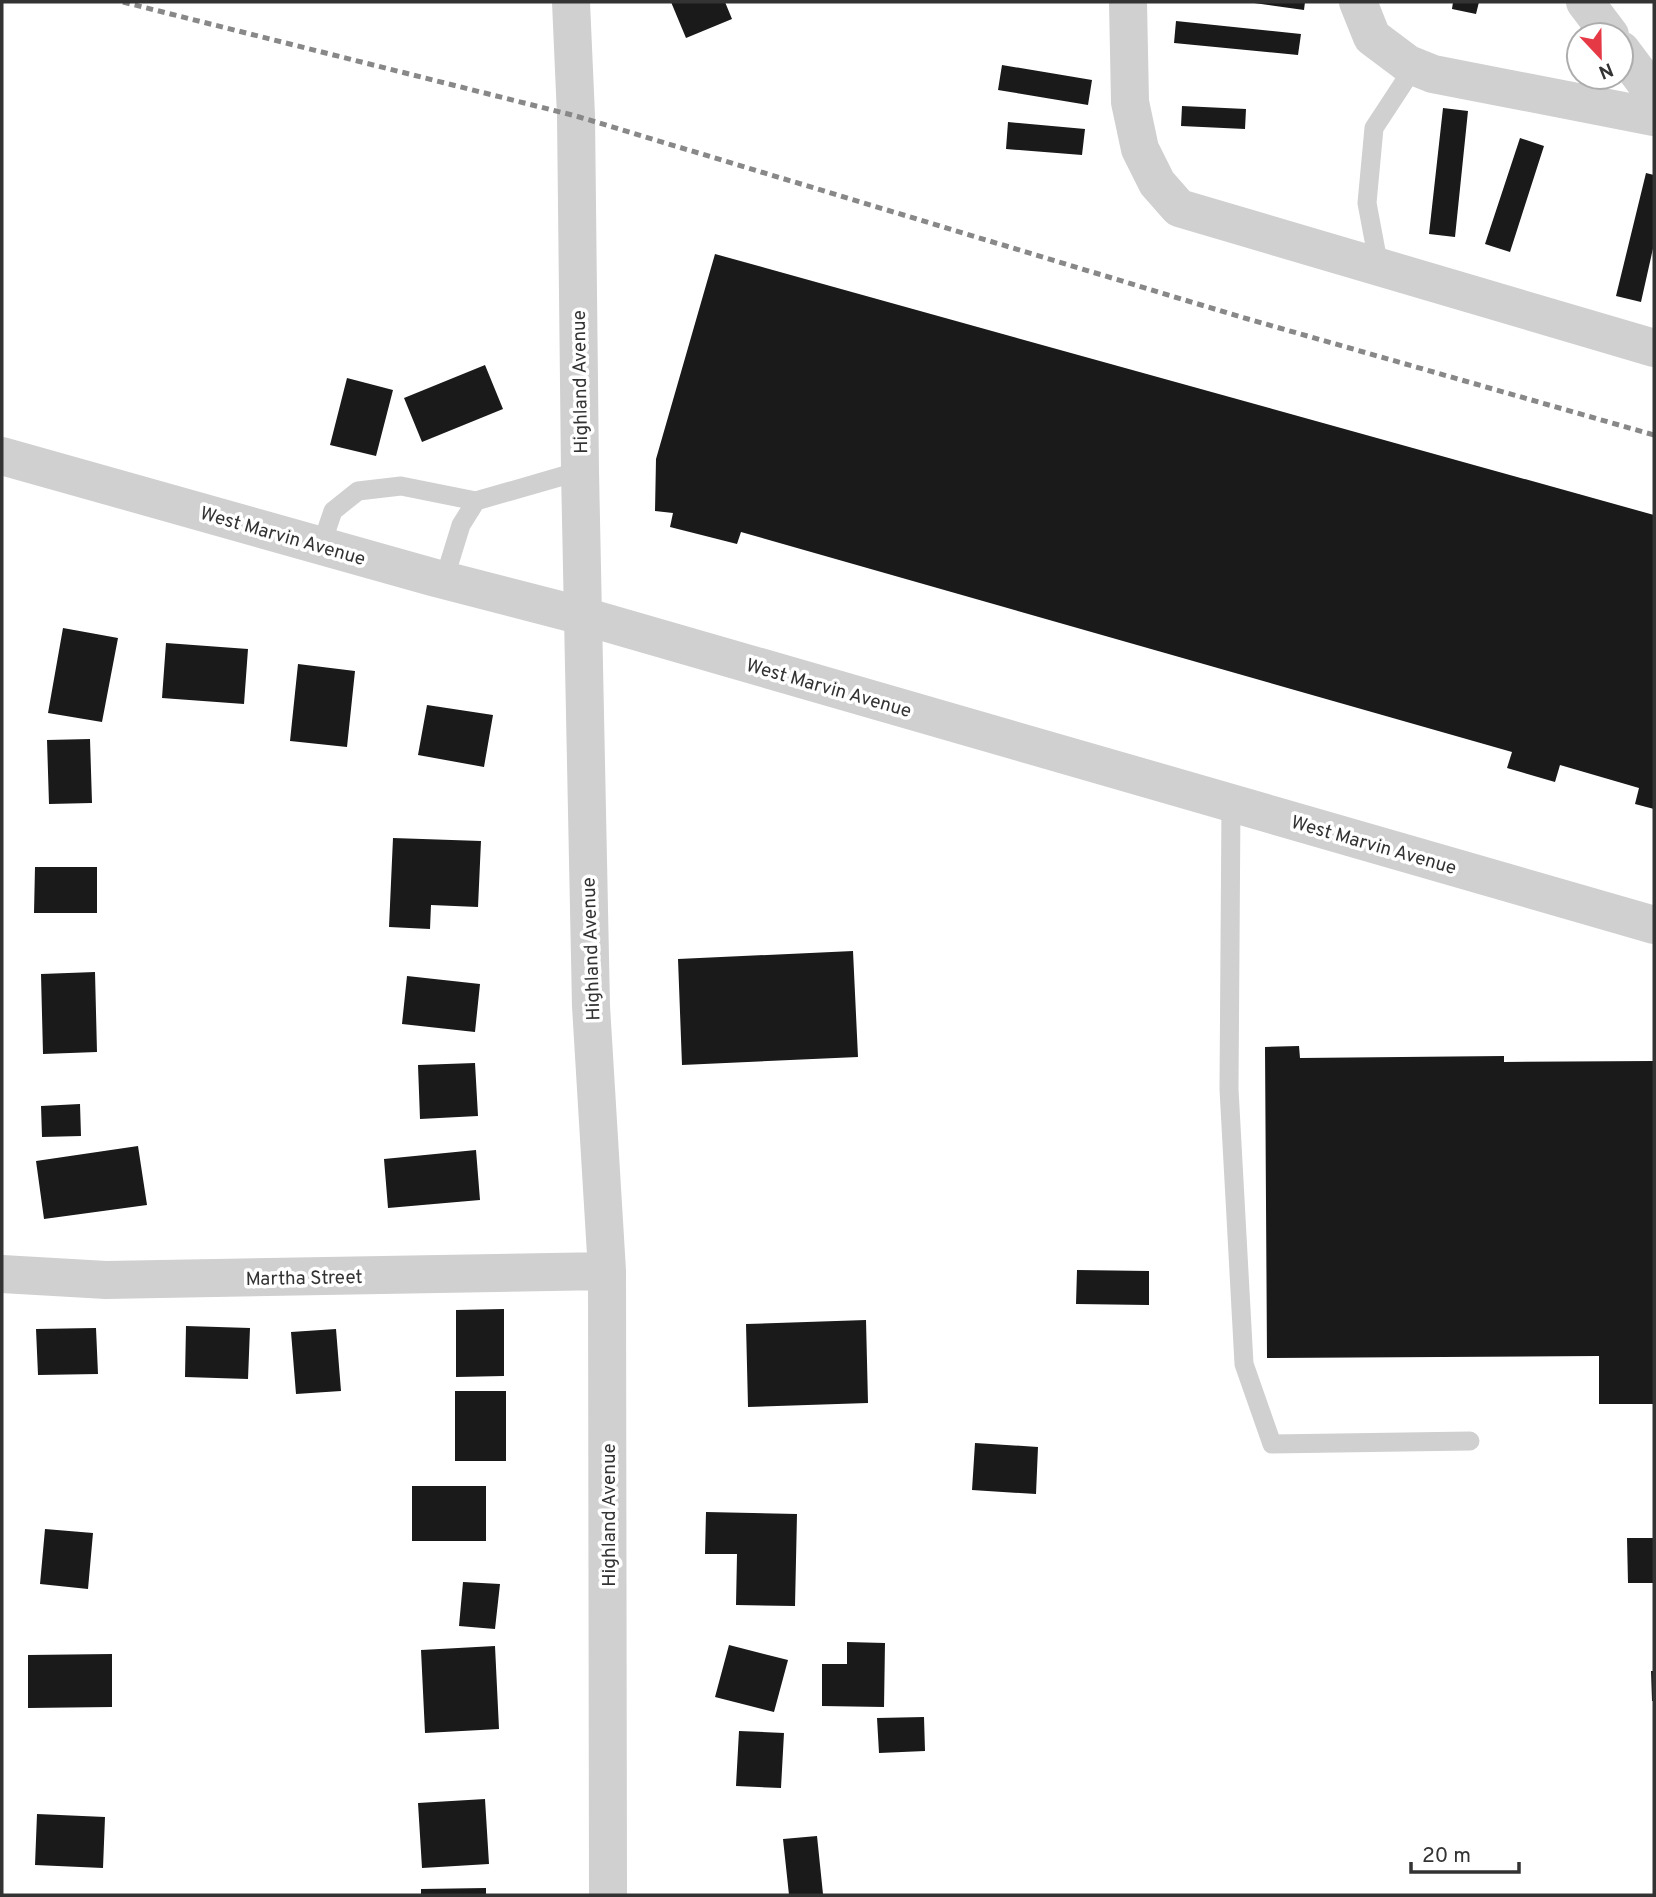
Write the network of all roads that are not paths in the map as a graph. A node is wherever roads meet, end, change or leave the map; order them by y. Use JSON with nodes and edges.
{"nodes":[{"id":1,"x":571,"y":2,"type":"edge"},
{"id":2,"x":1128,"y":2,"type":"edge"},
{"id":3,"x":1358,"y":2,"type":"edge"},
{"id":4,"x":1585,"y":2,"type":"edge"},
{"id":5,"x":1599,"y":21,"type":"edge"},
{"id":6,"x":1414,"y":67,"type":"junction"},
{"id":7,"x":1635,"y":69,"type":"edge"},
{"id":8,"x":1654,"y":94,"type":"edge"},
{"id":9,"x":1654,"y":117,"type":"edge"},
{"id":10,"x":1379,"y":267,"type":"junction"},
{"id":11,"x":1654,"y":348,"type":"edge"},
{"id":12,"x":2,"y":456,"type":"edge"},
{"id":13,"x":580,"y":471,"type":"junction"},
{"id":14,"x":476,"y":502,"type":"junction"},
{"id":15,"x":321,"y":546,"type":"junction"},
{"id":16,"x":444,"y":580,"type":"junction"},
{"id":17,"x":583,"y":616,"type":"junction"},
{"id":18,"x":1231,"y":803,"type":"junction"},
{"id":19,"x":1654,"y":925,"type":"edge"},
{"id":20,"x":607,"y":1271,"type":"junction"},
{"id":21,"x":2,"y":1274,"type":"edge"},
{"id":22,"x":1470,"y":1441,"type":"dead end"},
{"id":23,"x":608,"y":1895,"type":"edge"}],
"edges":[{"from":1,"to":13,"type":"street","name":"Highland Avenue"},
{"from":2,"to":10,"type":"street"},
{"from":3,"to":6,"type":"street"},
{"from":4,"to":5,"type":"street"},
{"from":6,"to":9,"type":"street"},
{"from":6,"to":10,"type":"lane"},
{"from":7,"to":8,"type":"street"},
{"from":10,"to":11,"type":"street"},
{"from":12,"to":15,"type":"street","name":"West Marvin Avenue"},
{"from":13,"to":14,"type":"lane"},
{"from":13,"to":17,"type":"street","name":"Highland Avenue"},
{"from":14,"to":15,"type":"lane"},
{"from":14,"to":16,"type":"lane"},
{"from":15,"to":16,"type":"street","name":"West Marvin Avenue"},
{"from":16,"to":17,"type":"street","name":"West Marvin Avenue"},
{"from":17,"to":18,"type":"street","name":"West Marvin Avenue"},
{"from":17,"to":20,"type":"street","name":"Highland Avenue"},
{"from":18,"to":19,"type":"street","name":"West Marvin Avenue"},
{"from":18,"to":22,"type":"lane"},
{"from":20,"to":21,"type":"street","name":"Martha Street"},
{"from":20,"to":23,"type":"street","name":"Highland Avenue"}]}
